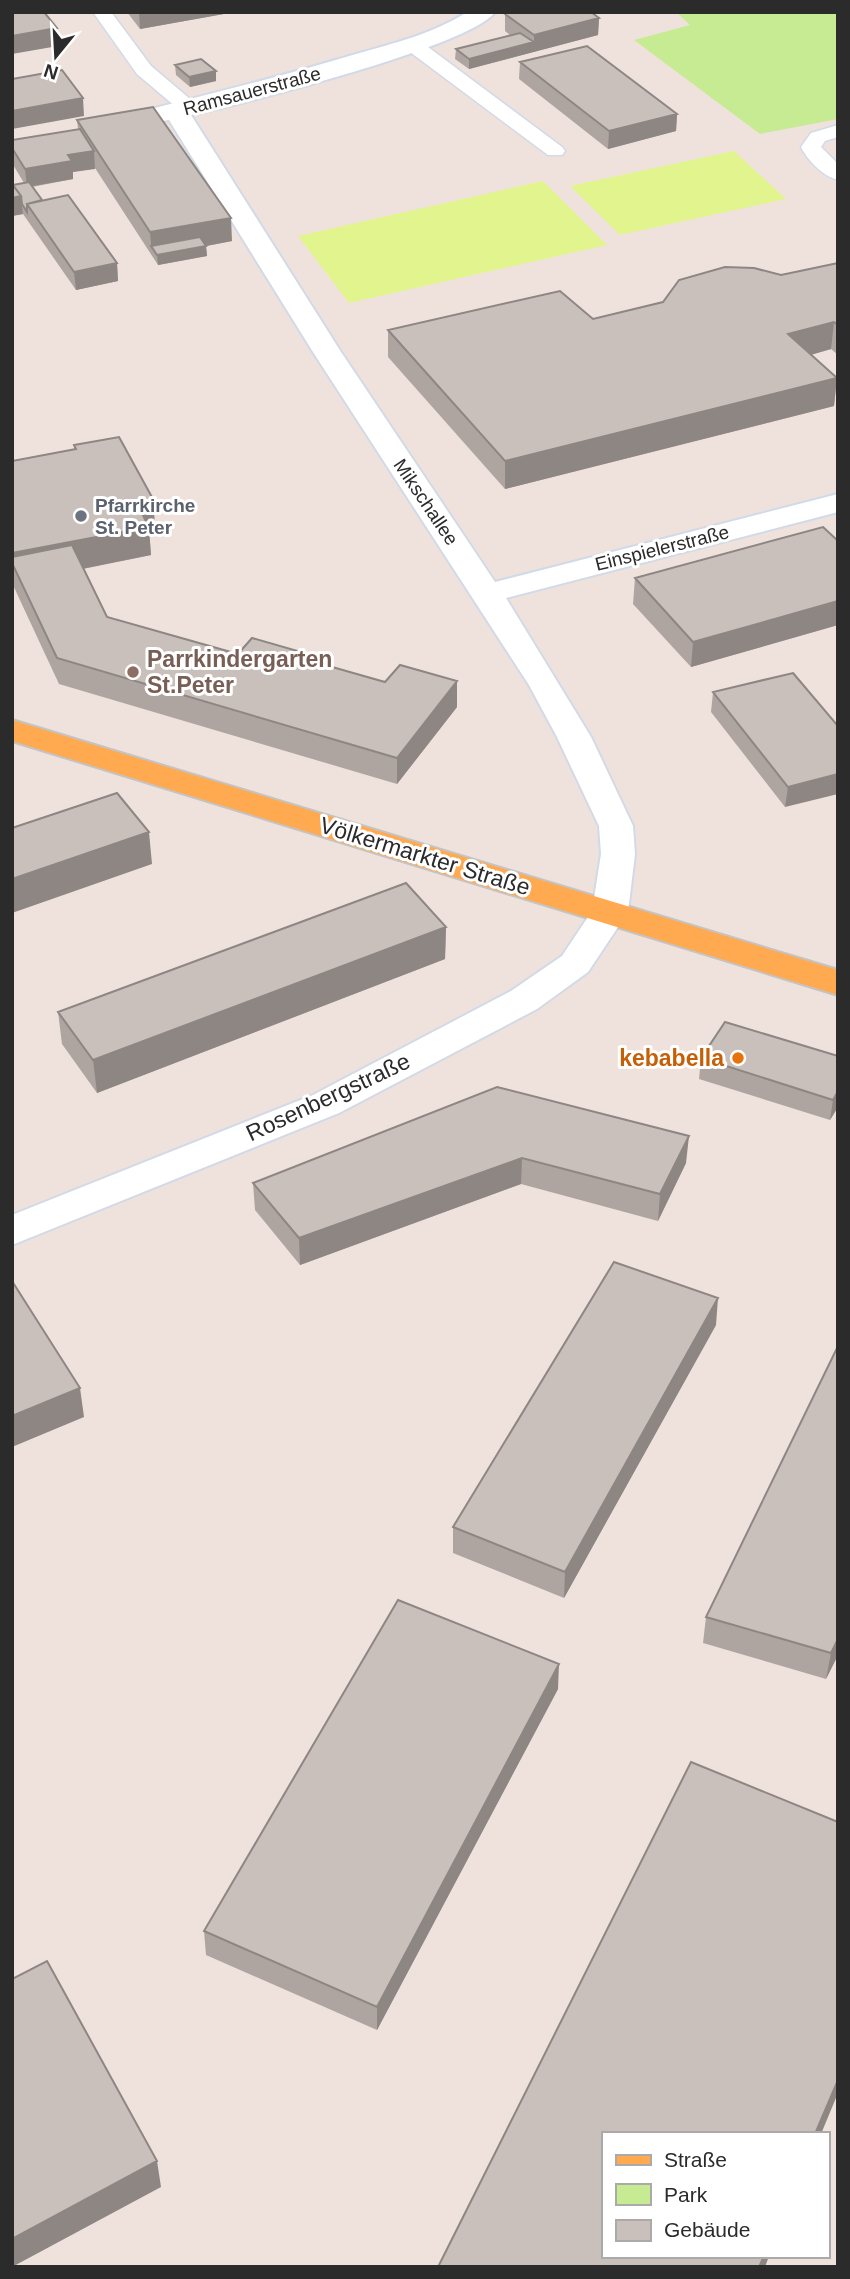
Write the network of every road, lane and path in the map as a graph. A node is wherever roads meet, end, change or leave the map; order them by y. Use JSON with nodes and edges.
{"nodes":[{"id":1,"x":102,"y":12,"type":"edge"},
{"id":2,"x":483,"y":12,"type":"edge"},
{"id":3,"x":413,"y":45,"type":"junction"},
{"id":4,"x":183,"y":110,"type":"junction"},
{"id":5,"x":135,"y":120,"type":"edge"},
{"id":6,"x":838,"y":131,"type":"edge"},
{"id":7,"x":555,"y":151,"type":"dead end"},
{"id":8,"x":838,"y":174,"type":"edge"},
{"id":9,"x":838,"y":503,"type":"edge"},
{"id":10,"x":487,"y":593,"type":"junction"},
{"id":11,"x":12,"y":730,"type":"edge"},
{"id":12,"x":610,"y":912,"type":"junction"},
{"id":13,"x":838,"y":983,"type":"edge"},
{"id":14,"x":12,"y":1231,"type":"edge"}],
"edges":[{"from":1,"to":4,"type":"lane"},
{"from":2,"to":3,"type":"street","name":"Ramsauerstraße"},
{"from":3,"to":4,"type":"street","name":"Ramsauerstraße"},
{"from":3,"to":7,"type":"lane"},
{"from":4,"to":5,"type":"street","name":"Ramsauerstraße"},
{"from":4,"to":10,"type":"street","name":"Mikschallee"},
{"from":6,"to":8,"type":"lane"},
{"from":9,"to":10,"type":"street","name":"Einspielerstraße"},
{"from":10,"to":12,"type":"street","name":"Mikschallee"},
{"from":11,"to":12,"type":"main road","name":"Völkermarkter Straße"},
{"from":12,"to":13,"type":"main road","name":"Völkermarkter Straße"},
{"from":12,"to":14,"type":"street","name":"Rosenbergstraße"}]}
